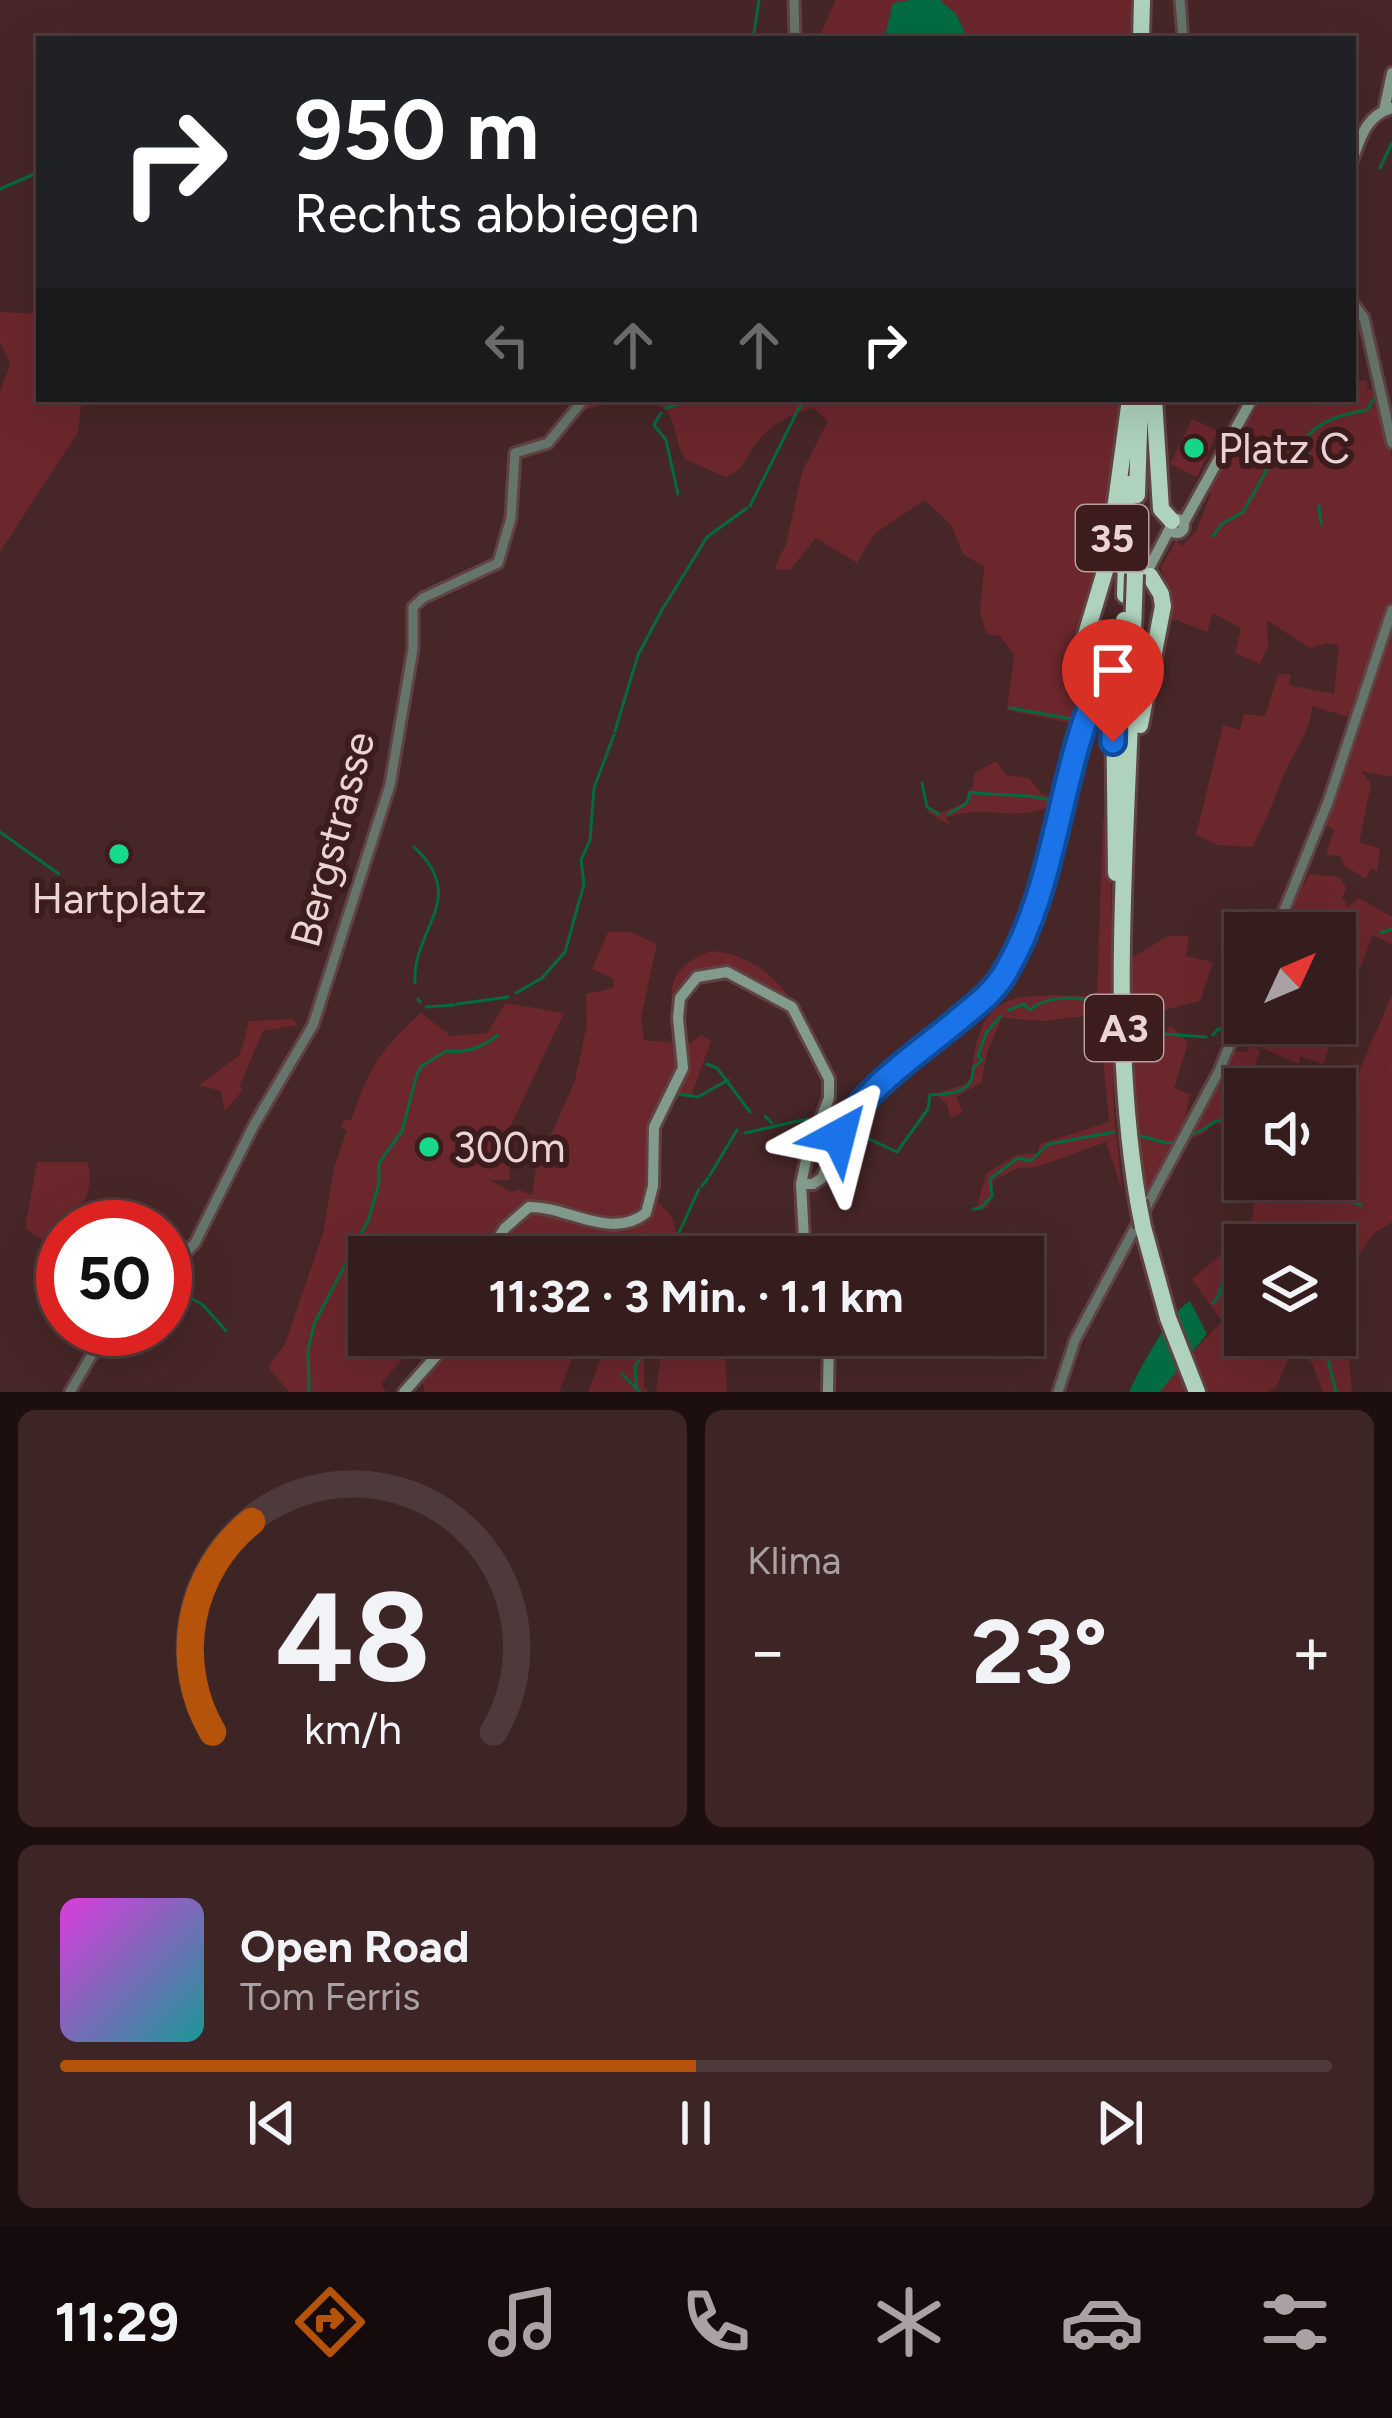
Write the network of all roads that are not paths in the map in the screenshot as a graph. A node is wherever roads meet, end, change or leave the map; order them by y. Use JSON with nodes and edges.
{"nodes":[{"id":1,"x":794,"y":0,"type":"edge"},
{"id":2,"x":1142,"y":0,"type":"edge"},
{"id":3,"x":1151,"y":0,"type":"edge"},
{"id":4,"x":1180,"y":0,"type":"edge"},
{"id":5,"x":794,"y":36,"type":"edge"},
{"id":6,"x":1141,"y":36,"type":"edge"},
{"id":7,"x":1150,"y":36,"type":"edge"},
{"id":8,"x":1183,"y":36,"type":"edge"},
{"id":9,"x":1392,"y":73,"type":"edge"},
{"id":10,"x":1390,"y":108,"type":"edge"},
{"id":11,"x":1356,"y":151,"type":"edge"},
{"id":12,"x":1356,"y":307,"type":"edge"},
{"id":13,"x":582,"y":402,"type":"edge"},
{"id":14,"x":1130,"y":402,"type":"edge"},
{"id":15,"x":1130,"y":402,"type":"edge"},
{"id":16,"x":1140,"y":402,"type":"edge"},
{"id":17,"x":1154,"y":402,"type":"edge"},
{"id":18,"x":1250,"y":402,"type":"edge"},
{"id":19,"x":1392,"y":443,"type":"edge"},
{"id":20,"x":1176,"y":524,"type":"junction"},
{"id":21,"x":1142,"y":575,"type":"junction"},
{"id":22,"x":1392,"y":610,"type":"edge"},
{"id":23,"x":1101,"y":677,"type":"junction"},
{"id":24,"x":1128,"y":809,"type":"junction"},
{"id":25,"x":1117,"y":885,"type":"junction"},
{"id":26,"x":1283,"y":912,"type":"edge"},
{"id":27,"x":1230,"y":1044,"type":"edge"},
{"id":28,"x":801,"y":1184,"type":"junction"},
{"id":29,"x":1136,"y":1206,"type":"junction"},
{"id":30,"x":500,"y":1236,"type":"edge"},
{"id":31,"x":804,"y":1236,"type":"edge"},
{"id":32,"x":192,"y":1246,"type":"edge"},
{"id":33,"x":91,"y":1356,"type":"edge"},
{"id":34,"x":436,"y":1356,"type":"edge"},
{"id":35,"x":829,"y":1356,"type":"edge"},
{"id":36,"x":1191,"y":1385,"type":"edge"},
{"id":37,"x":70,"y":1392,"type":"edge"},
{"id":38,"x":404,"y":1392,"type":"edge"},
{"id":39,"x":828,"y":1392,"type":"edge"},
{"id":40,"x":1058,"y":1392,"type":"edge"}],
"edges":[{"from":1,"to":5,"type":"street"},
{"from":2,"to":6,"type":"highway"},
{"from":3,"to":7,"type":"highway"},
{"from":4,"to":8,"type":"street"},
{"from":9,"to":10,"type":"main road"},
{"from":10,"to":11,"type":"main road"},
{"from":12,"to":19,"type":"street"},
{"from":13,"to":32,"type":"street","name":"Bergstrasse"},
{"from":14,"to":25,"type":"highway","number":"A3","bridge":true},
{"from":15,"to":23,"type":"highway","number":"35"},
{"from":16,"to":21,"type":"highway","number":"A3"},
{"from":17,"to":20,"type":"highway"},
{"from":18,"to":20,"type":"main road"},
{"from":20,"to":21,"type":"main road"},
{"from":20,"to":23,"type":"main road"},
{"from":21,"to":23,"type":"main road"},
{"from":21,"to":24,"type":"highway","number":"A3","bridge":true},
{"from":21,"to":24,"type":"highway","number":"35"},
{"from":22,"to":26,"type":"street"},
{"from":23,"to":25,"type":"highway"},
{"from":23,"to":28,"type":"main road"},
{"from":24,"to":29,"type":"highway","number":"A3"},
{"from":25,"to":29,"type":"highway","number":"A3"},
{"from":27,"to":40,"type":"street"},
{"from":28,"to":30,"type":"main road"},
{"from":28,"to":31,"type":"main road"},
{"from":29,"to":36,"type":"highway","number":"A3","bridge":true},
{"from":33,"to":37,"type":"street"},
{"from":34,"to":38,"type":"main road"},
{"from":35,"to":39,"type":"main road"}]}
